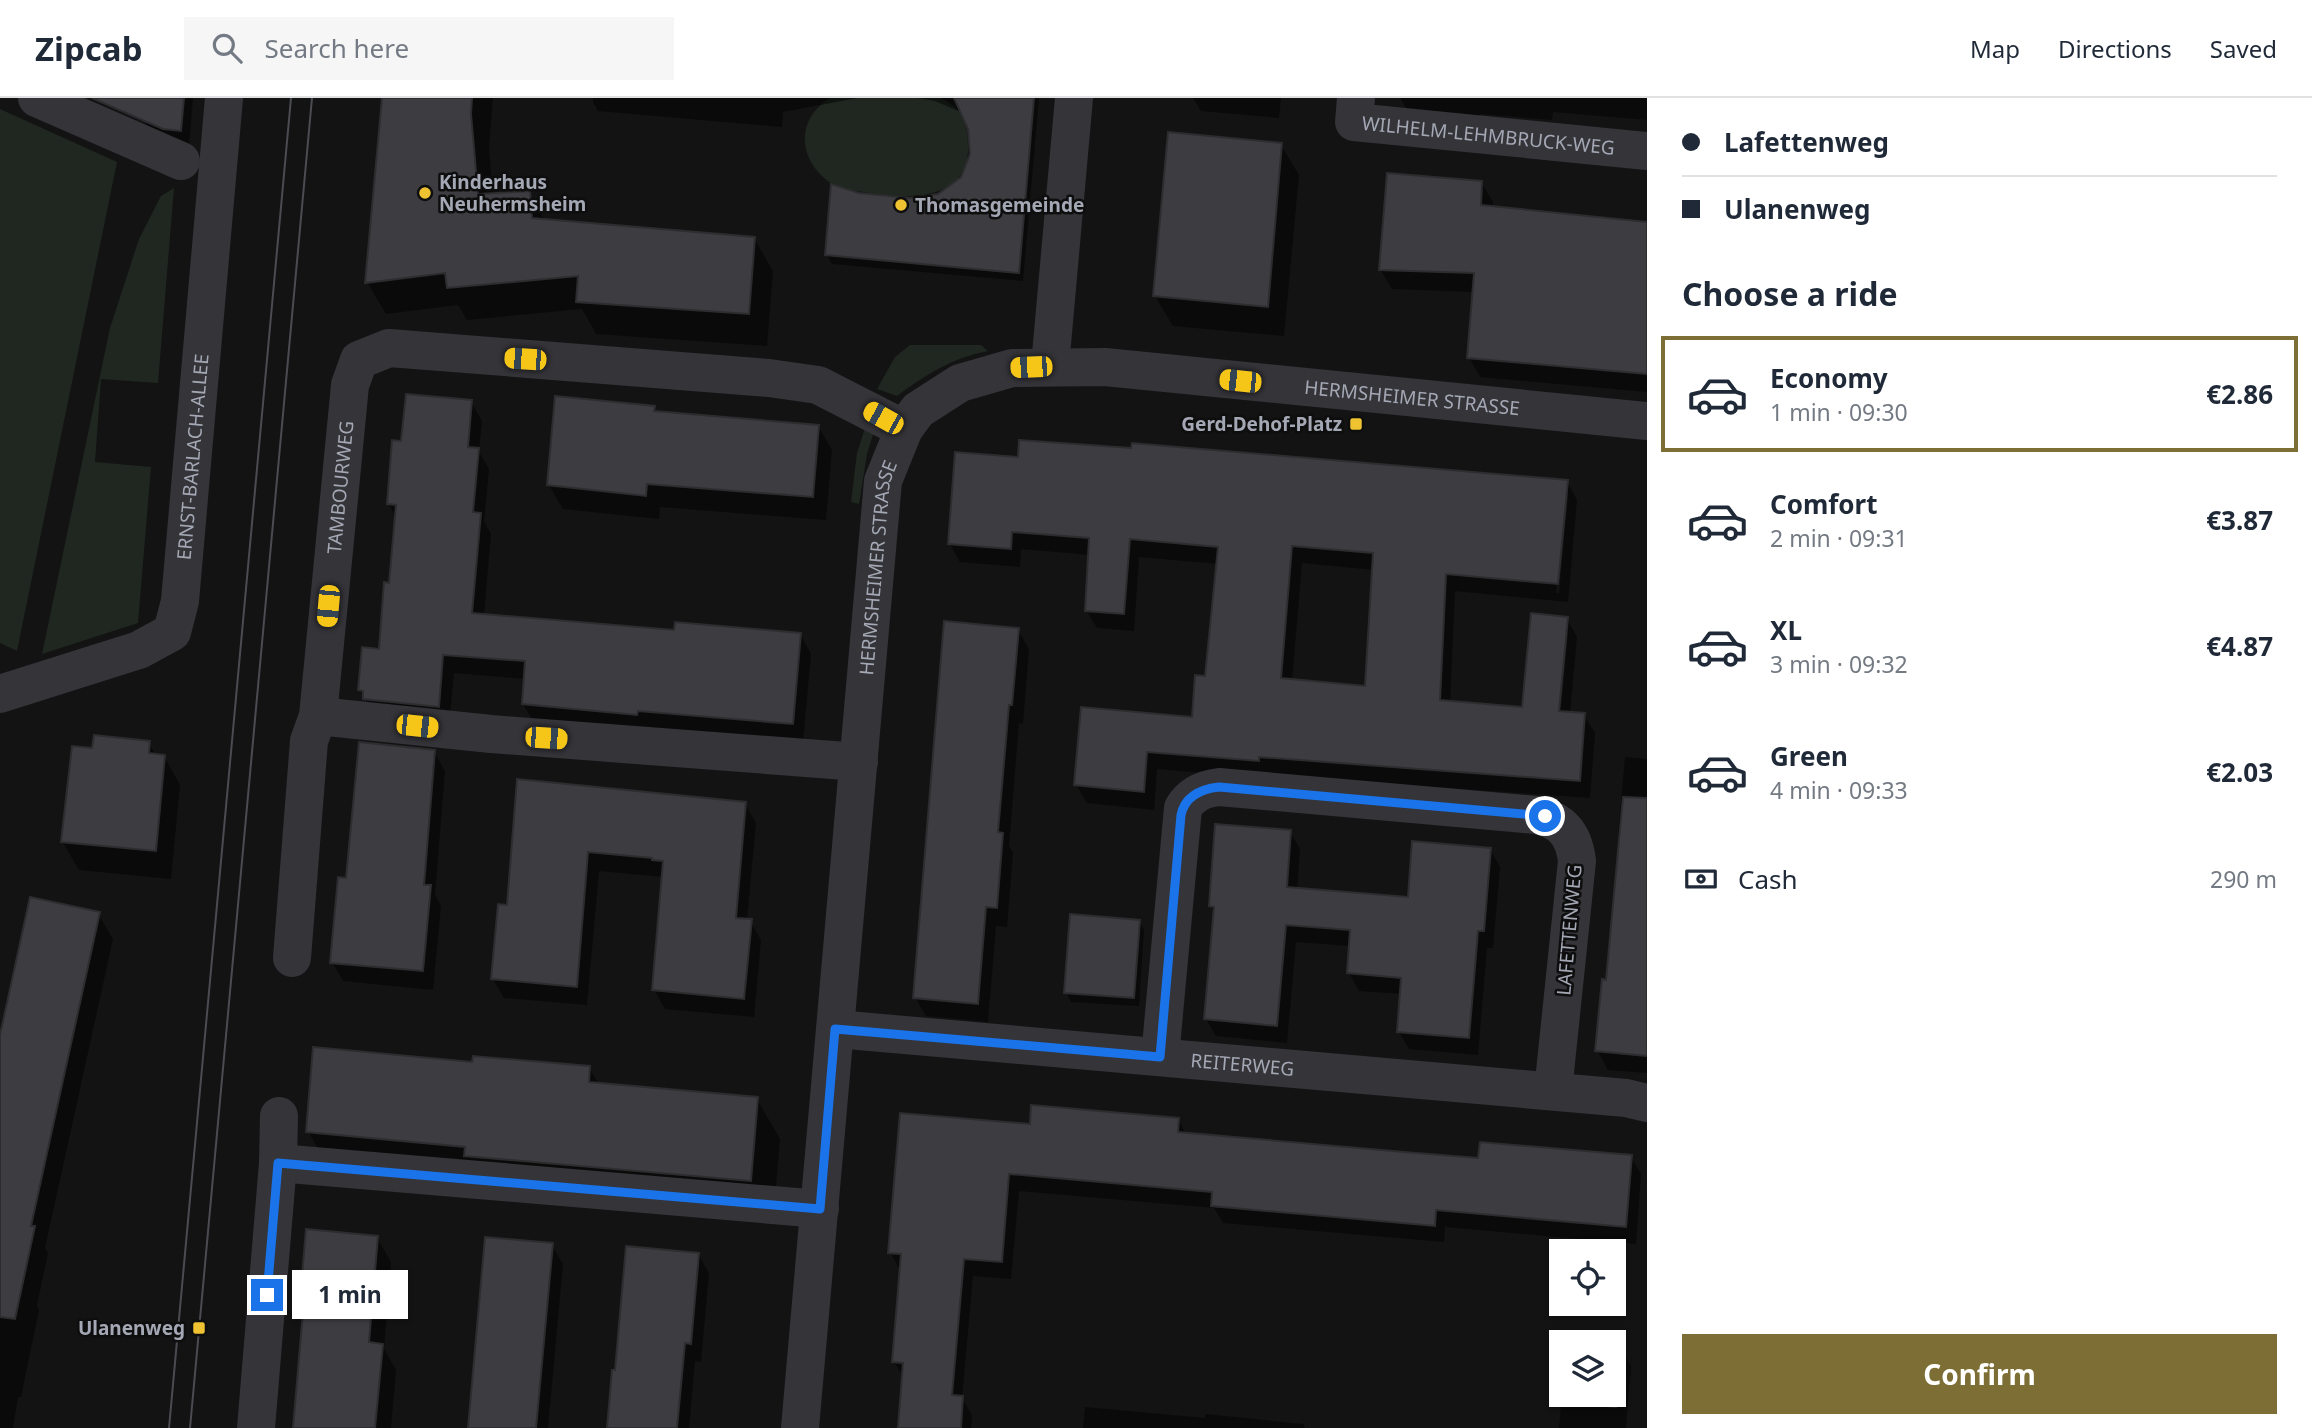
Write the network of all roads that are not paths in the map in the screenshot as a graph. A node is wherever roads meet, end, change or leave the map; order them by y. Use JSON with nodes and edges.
{"nodes":[{"id":1,"x":37,"y":98,"type":"edge"},
{"id":2,"x":224,"y":98,"type":"edge"},
{"id":3,"x":1074,"y":98,"type":"edge"},
{"id":4,"x":1356,"y":98,"type":"edge"},
{"id":5,"x":1647,"y":151,"type":"edge"},
{"id":6,"x":181,"y":162,"type":"dead end"},
{"id":7,"x":1050,"y":366,"type":"junction"},
{"id":8,"x":1647,"y":421,"type":"edge"},
{"id":9,"x":904,"y":429,"type":"junction"},
{"id":10,"x":0,"y":694,"type":"edge"},
{"id":11,"x":318,"y":716,"type":"junction"},
{"id":12,"x":859,"y":762,"type":"junction"},
{"id":13,"x":292,"y":958,"type":"dead end"},
{"id":14,"x":835,"y":1029,"type":"junction"},
{"id":15,"x":1160,"y":1057,"type":"junction"},
{"id":16,"x":1553,"y":1091,"type":"junction"},
{"id":17,"x":1647,"y":1103,"type":"edge"},
{"id":18,"x":279,"y":1116,"type":"dead end"},
{"id":19,"x":278,"y":1163,"type":"junction"},
{"id":20,"x":820,"y":1209,"type":"junction"},
{"id":21,"x":256,"y":1428,"type":"edge"},
{"id":22,"x":800,"y":1428,"type":"edge"}],
"edges":[{"from":1,"to":6,"type":"street"},
{"from":2,"to":10,"type":"street","name":"ERNST-BARLACH-ALLEE"},
{"from":3,"to":7,"type":"street"},
{"from":4,"to":5,"type":"street","name":"WILHELM-LEHMBRUCK-WEG"},
{"from":7,"to":8,"type":"street","name":"HERMSHEIMER STRASSE"},
{"from":7,"to":9,"type":"street","name":"HERMSHEIMER STRASSE"},
{"from":9,"to":11,"type":"street","name":"TAMBOURWEG"},
{"from":9,"to":12,"type":"street","name":"HERMSHEIMER STRASSE"},
{"from":11,"to":12,"type":"street"},
{"from":11,"to":13,"type":"street","name":"TAMBOURWEG"},
{"from":12,"to":14,"type":"street","name":"HERMSHEIMER STRASSE"},
{"from":14,"to":15,"type":"street","name":"REITERWEG"},
{"from":14,"to":20,"type":"street","name":"HERMSHEIMER STRASSE"},
{"from":15,"to":16,"type":"street","name":"REITERWEG"},
{"from":15,"to":16,"type":"street","name":"LAFETTENWEG"},
{"from":16,"to":17,"type":"street","name":"REITERWEG"},
{"from":18,"to":19,"type":"street"},
{"from":19,"to":20,"type":"street"},
{"from":19,"to":21,"type":"street"},
{"from":20,"to":22,"type":"street","name":"HERMSHEIMER STRASSE"}]}
